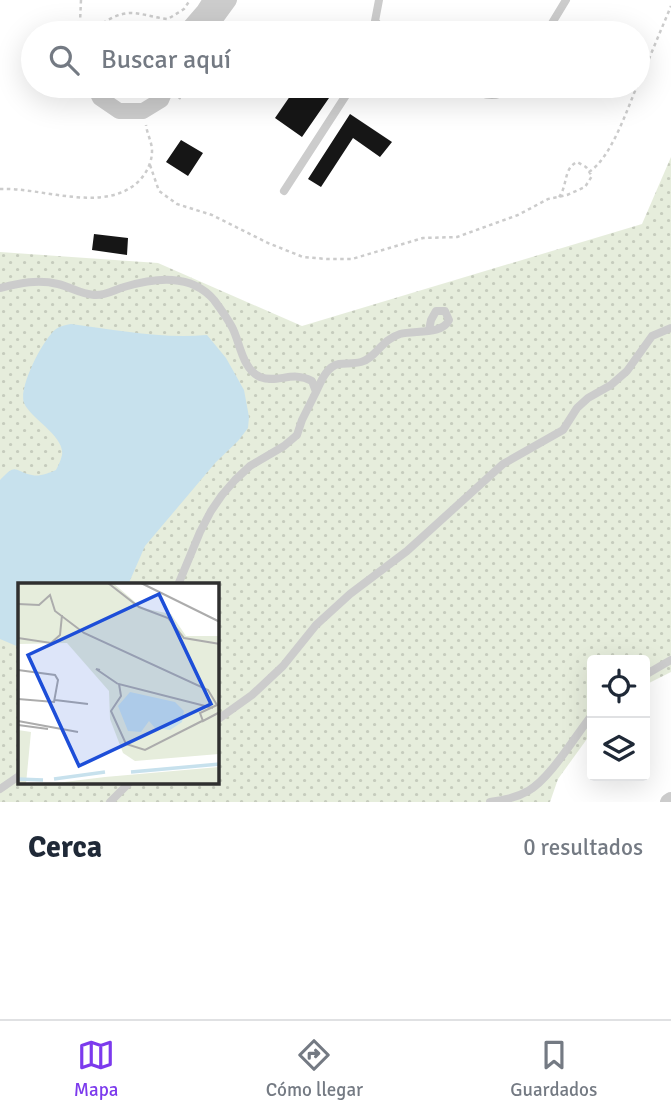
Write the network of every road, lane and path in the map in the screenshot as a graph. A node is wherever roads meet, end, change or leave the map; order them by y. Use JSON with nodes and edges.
{"nodes":[{"id":1,"x":81,"y":0,"type":"edge"},
{"id":2,"x":190,"y":0,"type":"edge"},
{"id":3,"x":211,"y":0,"type":"edge"},
{"id":4,"x":229,"y":0,"type":"edge"},
{"id":5,"x":379,"y":0,"type":"edge"},
{"id":6,"x":566,"y":0,"type":"edge"},
{"id":7,"x":671,"y":6,"type":"edge"},
{"id":8,"x":80,"y":21,"type":"edge"},
{"id":9,"x":106,"y":21,"type":"edge"},
{"id":10,"x":195,"y":21,"type":"edge"},
{"id":11,"x":214,"y":21,"type":"edge"},
{"id":12,"x":375,"y":21,"type":"edge"},
{"id":13,"x":553,"y":21,"type":"edge"},
{"id":14,"x":650,"y":56,"type":"edge"},
{"id":15,"x":100,"y":98,"type":"edge"},
{"id":16,"x":162,"y":98,"type":"edge"},
{"id":17,"x":344,"y":98,"type":"edge"},
{"id":18,"x":632,"y":98,"type":"edge"},
{"id":19,"x":143,"y":111,"type":"junction"},
{"id":20,"x":150,"y":165,"type":"junction"},
{"id":21,"x":589,"y":173,"type":"junction"},
{"id":22,"x":0,"y":189,"type":"edge"},
{"id":23,"x":284,"y":191,"type":"dead end"},
{"id":24,"x":559,"y":197,"type":"junction"},
{"id":25,"x":0,"y":288,"type":"edge"},
{"id":26,"x":671,"y":328,"type":"edge"},
{"id":27,"x":429,"y":330,"type":"dead end"},
{"id":28,"x":325,"y":374,"type":"junction"},
{"id":29,"x":304,"y":376,"type":"junction"},
{"id":30,"x":316,"y":392,"type":"junction"},
{"id":31,"x":179,"y":583,"type":"edge"},
{"id":32,"x":671,"y":660,"type":"edge"},
{"id":33,"x":650,"y":672,"type":"edge"},
{"id":34,"x":590,"y":718,"type":"edge"},
{"id":35,"x":219,"y":719,"type":"edge"},
{"id":36,"x":18,"y":777,"type":"edge"},
{"id":37,"x":128,"y":785,"type":"edge"},
{"id":38,"x":0,"y":789,"type":"edge"},
{"id":39,"x":110,"y":802,"type":"edge"},
{"id":40,"x":490,"y":802,"type":"edge"}],
"edges":[{"from":1,"to":8,"type":"path"},
{"from":2,"to":9,"type":"path"},
{"from":3,"to":10,"type":"street"},
{"from":4,"to":11,"type":"street"},
{"from":5,"to":12,"type":"lane"},
{"from":6,"to":13,"type":"lane"},
{"from":7,"to":14,"type":"path"},
{"from":15,"to":19,"type":"street"},
{"from":16,"to":19,"type":"street"},
{"from":17,"to":23,"type":"lane"},
{"from":18,"to":21,"type":"path"},
{"from":19,"to":20,"type":"path"},
{"from":20,"to":22,"type":"path"},
{"from":20,"to":24,"type":"path"},
{"from":21,"to":24,"type":"path"},
{"from":21,"to":24,"type":"path"},
{"from":25,"to":29,"type":"lane"},
{"from":26,"to":35,"type":"lane"},
{"from":27,"to":28,"type":"lane"},
{"from":28,"to":29,"type":"lane"},
{"from":28,"to":30,"type":"lane"},
{"from":29,"to":30,"type":"lane"},
{"from":30,"to":31,"type":"lane"},
{"from":32,"to":33,"type":"lane"},
{"from":34,"to":40,"type":"lane"},
{"from":36,"to":38,"type":"lane"},
{"from":37,"to":39,"type":"lane"}]}
